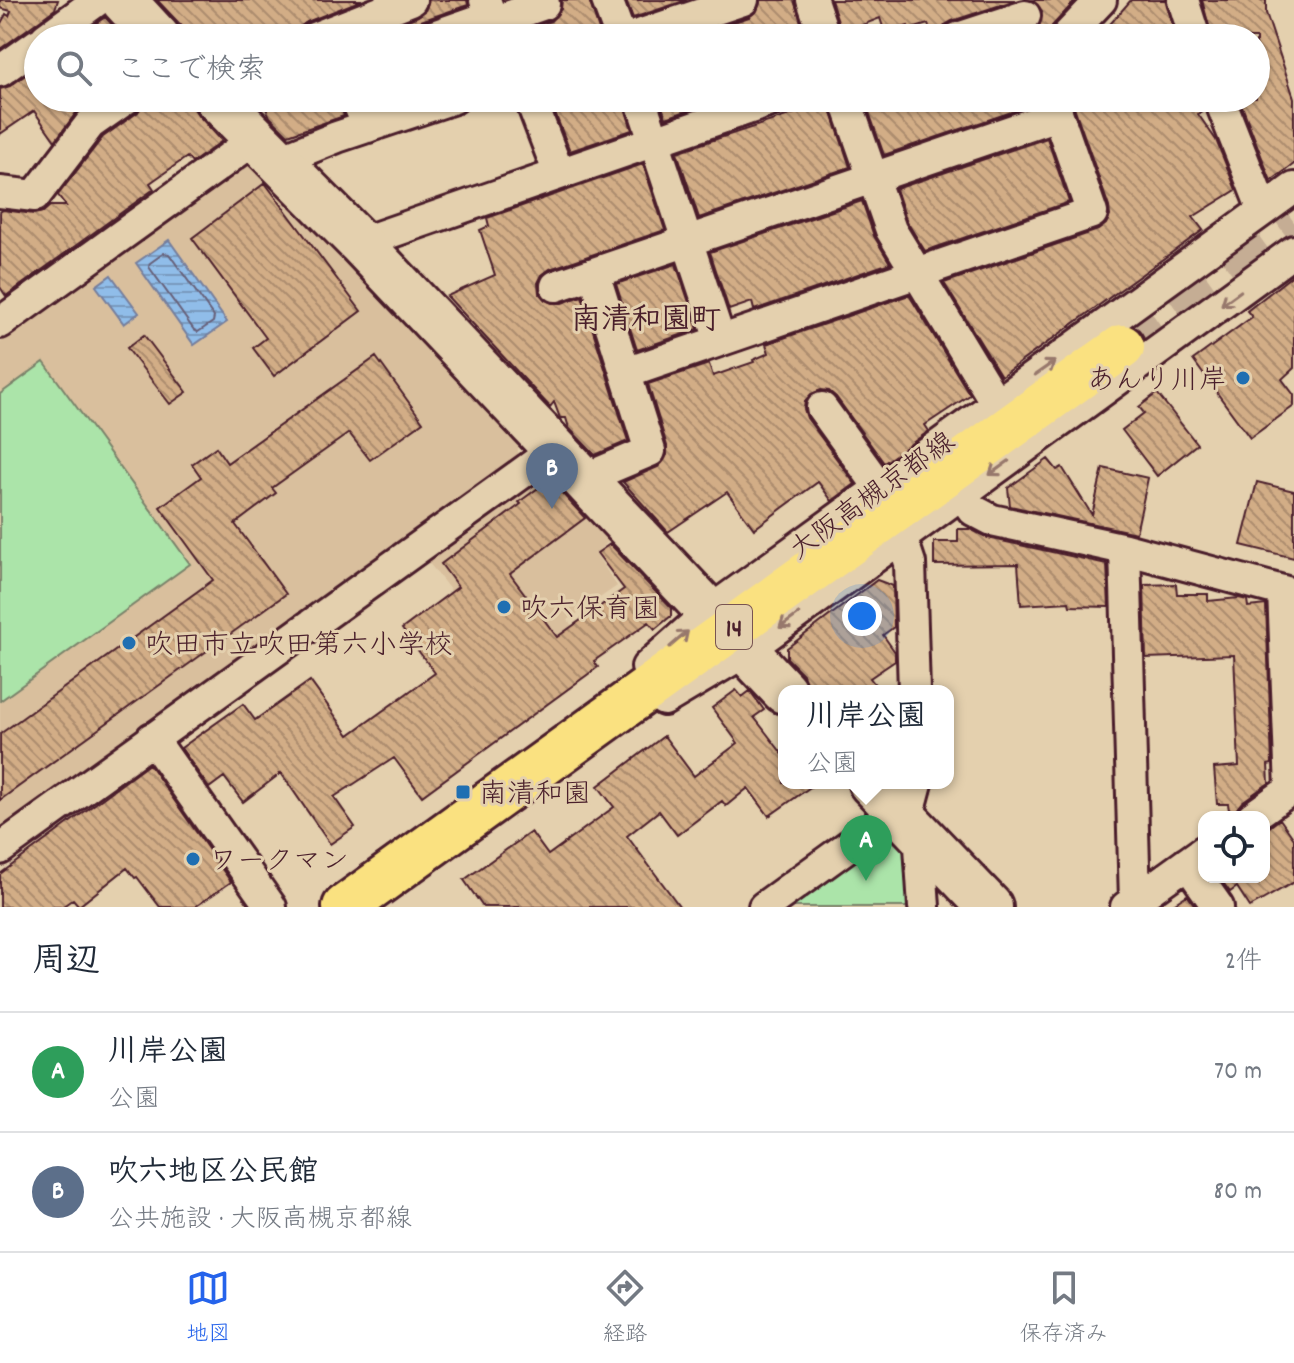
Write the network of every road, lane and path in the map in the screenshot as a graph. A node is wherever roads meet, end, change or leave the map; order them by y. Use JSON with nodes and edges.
{"nodes":[{"id":1,"x":98,"y":0,"type":"edge"},
{"id":2,"x":123,"y":0,"type":"edge"},
{"id":3,"x":543,"y":0,"type":"edge"},
{"id":4,"x":607,"y":0,"type":"edge"},
{"id":5,"x":743,"y":0,"type":"edge"},
{"id":6,"x":812,"y":0,"type":"edge"},
{"id":7,"x":1101,"y":0,"type":"edge"},
{"id":8,"x":1183,"y":0,"type":"edge"},
{"id":9,"x":409,"y":1,"type":"edge"},
{"id":10,"x":488,"y":8,"type":"edge"},
{"id":11,"x":1026,"y":18,"type":"edge"},
{"id":12,"x":65,"y":24,"type":"edge"},
{"id":13,"x":145,"y":24,"type":"edge"},
{"id":14,"x":353,"y":24,"type":"edge"},
{"id":15,"x":424,"y":24,"type":"edge"},
{"id":16,"x":457,"y":24,"type":"edge"},
{"id":17,"x":616,"y":24,"type":"edge"},
{"id":18,"x":672,"y":24,"type":"edge"},
{"id":19,"x":820,"y":24,"type":"edge"},
{"id":20,"x":1006,"y":24,"type":"edge"},
{"id":21,"x":1078,"y":24,"type":"edge"},
{"id":22,"x":1191,"y":24,"type":"edge"},
{"id":23,"x":24,"y":54,"type":"edge"},
{"id":24,"x":0,"y":71,"type":"edge"},
{"id":25,"x":107,"y":112,"type":"edge"},
{"id":26,"x":231,"y":112,"type":"edge"},
{"id":27,"x":362,"y":112,"type":"edge"},
{"id":28,"x":412,"y":112,"type":"edge"},
{"id":29,"x":535,"y":112,"type":"edge"},
{"id":30,"x":645,"y":112,"type":"edge"},
{"id":31,"x":738,"y":112,"type":"edge"},
{"id":32,"x":850,"y":112,"type":"edge"},
{"id":33,"x":1040,"y":112,"type":"edge"},
{"id":34,"x":1057,"y":112,"type":"edge"},
{"id":35,"x":1224,"y":112,"type":"edge"},
{"id":36,"x":368,"y":127,"type":"junction"},
{"id":37,"x":654,"y":141,"type":"junction"},
{"id":38,"x":269,"y":149,"type":"junction"},
{"id":39,"x":559,"y":174,"type":"junction"},
{"id":40,"x":874,"y":178,"type":"junction"},
{"id":41,"x":1294,"y":188,"type":"edge"},
{"id":42,"x":0,"y":192,"type":"edge"},
{"id":43,"x":1265,"y":209,"type":"junction"},
{"id":44,"x":687,"y":240,"type":"junction"},
{"id":45,"x":360,"y":243,"type":"junction"},
{"id":46,"x":1294,"y":251,"type":"edge"},
{"id":47,"x":594,"y":273,"type":"junction"},
{"id":48,"x":918,"y":275,"type":"junction"},
{"id":49,"x":556,"y":286,"type":"dead end"},
{"id":50,"x":0,"y":323,"type":"edge"},
{"id":51,"x":720,"y":340,"type":"junction"},
{"id":52,"x":1122,"y":347,"type":"tunnel mouth"},
{"id":53,"x":626,"y":373,"type":"junction"},
{"id":54,"x":996,"y":403,"type":"junction"},
{"id":55,"x":822,"y":408,"type":"dead end"},
{"id":56,"x":569,"y":465,"type":"junction"},
{"id":57,"x":880,"y":488,"type":"junction"},
{"id":58,"x":962,"y":495,"type":"junction"},
{"id":59,"x":899,"y":542,"type":"junction"},
{"id":60,"x":1125,"y":549,"type":"junction"},
{"id":61,"x":1289,"y":592,"type":"edge"},
{"id":62,"x":728,"y":632,"type":"junction"},
{"id":63,"x":778,"y":685,"type":"edge"},
{"id":64,"x":914,"y":685,"type":"edge"},
{"id":65,"x":152,"y":738,"type":"junction"},
{"id":66,"x":1292,"y":788,"type":"edge"},
{"id":67,"x":884,"y":789,"type":"edge"},
{"id":68,"x":912,"y":802,"type":"edge"},
{"id":69,"x":1260,"y":811,"type":"edge"},
{"id":70,"x":0,"y":849,"type":"edge"},
{"id":71,"x":1196,"y":857,"type":"edge"},
{"id":72,"x":1130,"y":904,"type":"edge"},
{"id":73,"x":271,"y":907,"type":"edge"},
{"id":74,"x":345,"y":907,"type":"edge"},
{"id":75,"x":764,"y":907,"type":"edge"},
{"id":76,"x":924,"y":907,"type":"edge"},
{"id":77,"x":990,"y":907,"type":"edge"},
{"id":78,"x":1218,"y":907,"type":"edge"}],
"edges":[{"from":1,"to":12,"type":"street"},
{"from":2,"to":13,"type":"street"},
{"from":3,"to":10,"type":"street"},
{"from":4,"to":17,"type":"street"},
{"from":5,"to":18,"type":"street"},
{"from":6,"to":19,"type":"street"},
{"from":7,"to":21,"type":"street"},
{"from":8,"to":22,"type":"street"},
{"from":9,"to":14,"type":"street"},
{"from":9,"to":15,"type":"street"},
{"from":10,"to":16,"type":"street"},
{"from":11,"to":20,"type":"street"},
{"from":23,"to":24,"type":"street"},
{"from":25,"to":42,"type":"street"},
{"from":26,"to":38,"type":"street"},
{"from":27,"to":36,"type":"street"},
{"from":28,"to":36,"type":"street"},
{"from":29,"to":39,"type":"street"},
{"from":30,"to":37,"type":"street"},
{"from":31,"to":37,"type":"street"},
{"from":32,"to":40,"type":"street"},
{"from":33,"to":40,"type":"street"},
{"from":34,"to":48,"type":"street"},
{"from":35,"to":43,"type":"street"},
{"from":36,"to":38,"type":"street"},
{"from":37,"to":39,"type":"street"},
{"from":37,"to":44,"type":"street"},
{"from":38,"to":45,"type":"street"},
{"from":38,"to":50,"type":"street"},
{"from":39,"to":45,"type":"street"},
{"from":40,"to":44,"type":"street"},
{"from":40,"to":48,"type":"street"},
{"from":41,"to":43,"type":"street","name":"大阪高槻京都線"},
{"from":54,"to":43,"type":"street","name":"大阪高槻京都線","number":"14","one_way":true},
{"from":44,"to":47,"type":"street"},
{"from":44,"to":51,"type":"street"},
{"from":45,"to":56,"type":"street"},
{"from":46,"to":58,"type":"street","name":"大阪高槻京都線","number":"14","one_way":true},
{"from":47,"to":49,"type":"street"},
{"from":47,"to":53,"type":"street"},
{"from":48,"to":51,"type":"street"},
{"from":48,"to":54,"type":"street"},
{"from":51,"to":53,"type":"street"},
{"from":52,"to":62,"type":"main road","name":"大阪高槻京都線","number":"14"},
{"from":53,"to":56,"type":"street"},
{"from":54,"to":57,"type":"street","name":"大阪高槻京都線","number":"14"},
{"from":55,"to":57,"type":"street"},
{"from":56,"to":62,"type":"street"},
{"from":56,"to":65,"type":"street"},
{"from":57,"to":62,"type":"street","name":"大阪高槻京都線","number":"14"},
{"from":58,"to":59,"type":"street","name":"大阪高槻京都線","number":"14"},
{"from":58,"to":60,"type":"street"},
{"from":59,"to":62,"type":"street","name":"大阪高槻京都線","number":"14","one_way":true},
{"from":59,"to":64,"type":"street"},
{"from":60,"to":61,"type":"street"},
{"from":60,"to":72,"type":"street"},
{"from":61,"to":66,"type":"street"},
{"from":62,"to":63,"type":"street"},
{"from":62,"to":74,"type":"main road","name":"大阪高槻京都線","number":"14"},
{"from":65,"to":70,"type":"street"},
{"from":65,"to":73,"type":"street"},
{"from":66,"to":69,"type":"street"},
{"from":67,"to":68,"type":"street"},
{"from":68,"to":75,"type":"street"},
{"from":68,"to":76,"type":"street"},
{"from":68,"to":77,"type":"street"},
{"from":71,"to":72,"type":"street"},
{"from":71,"to":78,"type":"street"}]}
